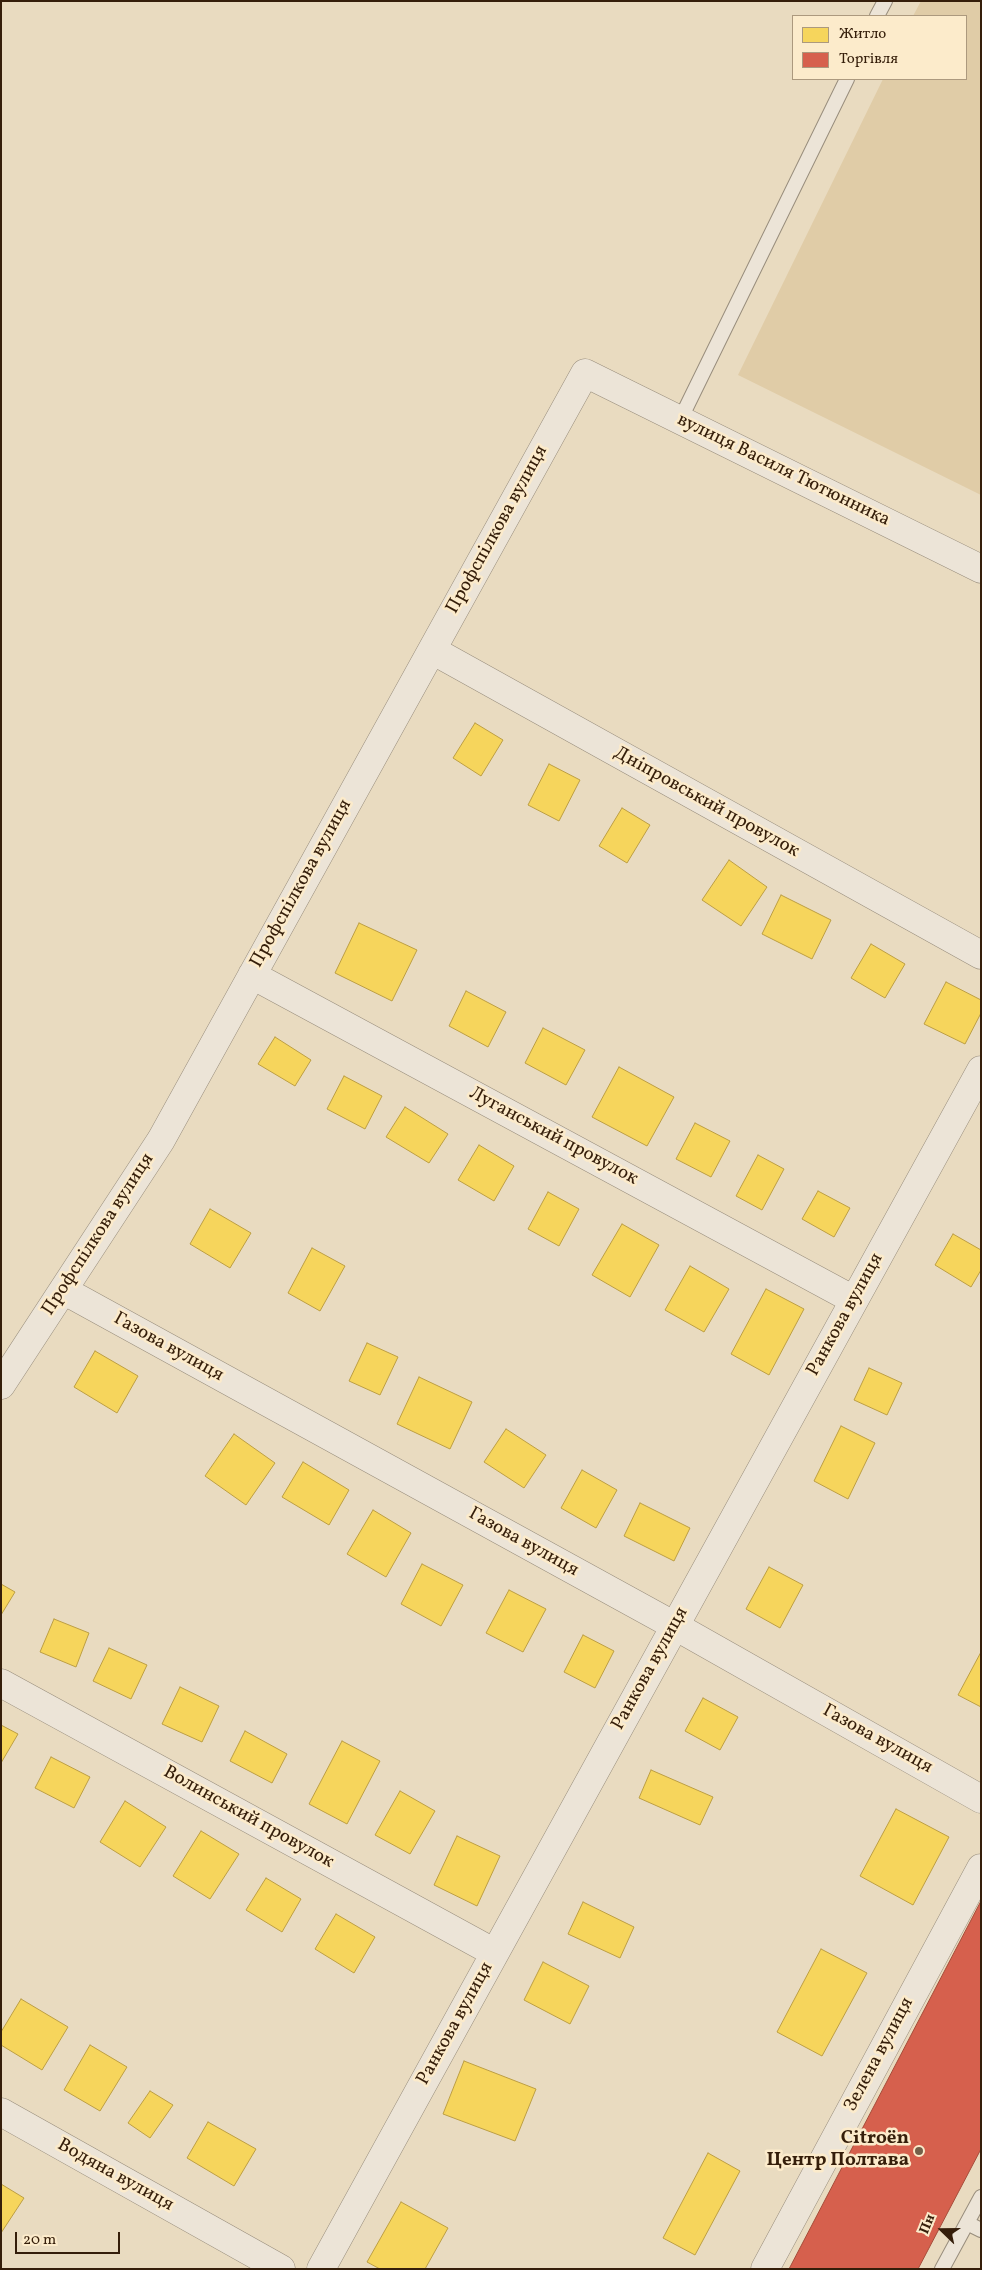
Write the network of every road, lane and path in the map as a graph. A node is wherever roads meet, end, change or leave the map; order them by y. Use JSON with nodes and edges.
{"nodes":[{"id":1,"x":885,"y":1,"type":"edge"},
{"id":2,"x":878,"y":15,"type":"edge"},
{"id":3,"x":847,"y":80,"type":"edge"},
{"id":4,"x":585,"y":373,"type":"joint"},
{"id":5,"x":680,"y":420,"type":"junction"},
{"id":6,"x":981,"y":569,"type":"edge"},
{"id":7,"x":432,"y":650,"type":"junction"},
{"id":8,"x":981,"y":955,"type":"edge"},
{"id":9,"x":252,"y":975,"type":"junction"},
{"id":10,"x":981,"y":1070,"type":"edge"},
{"id":11,"x":63,"y":1290,"type":"junction"},
{"id":12,"x":854,"y":1300,"type":"junction"},
{"id":13,"x":1,"y":1385,"type":"edge"},
{"id":14,"x":675,"y":1626,"type":"junction"},
{"id":15,"x":1,"y":1683,"type":"edge"},
{"id":16,"x":981,"y":1799,"type":"edge"},
{"id":17,"x":981,"y":1868,"type":"edge"},
{"id":18,"x":494,"y":1953,"type":"junction"},
{"id":19,"x":1,"y":2112,"type":"edge"},
{"id":20,"x":981,"y":2197,"type":"edge"},
{"id":21,"x":967,"y":2223,"type":"junction"},
{"id":22,"x":981,"y":2230,"type":"edge"},
{"id":23,"x":281,"y":2269,"type":"edge"},
{"id":24,"x":321,"y":2269,"type":"edge"},
{"id":25,"x":765,"y":2269,"type":"edge"},
{"id":26,"x":942,"y":2269,"type":"edge"}],
"edges":[{"from":1,"to":2,"type":"lane"},
{"from":3,"to":5,"type":"lane"},
{"from":4,"to":5,"type":"street","name":"вулиця Василя Тютюнника"},
{"from":4,"to":7,"type":"street","name":"Профспілкова вулиця"},
{"from":5,"to":6,"type":"street","name":"вулиця Василя Тютюнника"},
{"from":7,"to":8,"type":"street","name":"Дніпровський провулок"},
{"from":7,"to":9,"type":"street","name":"Профспілкова вулиця"},
{"from":9,"to":11,"type":"street","name":"Профспілкова вулиця"},
{"from":9,"to":12,"type":"street","name":"Луганський провулок"},
{"from":10,"to":12,"type":"street","name":"Ранкова вулиця"},
{"from":11,"to":13,"type":"street","name":"Профспілкова вулиця"},
{"from":11,"to":14,"type":"street","name":"Газова вулиця"},
{"from":12,"to":14,"type":"street","name":"Ранкова вулиця"},
{"from":14,"to":16,"type":"street","name":"Газова вулиця"},
{"from":14,"to":18,"type":"street","name":"Ранкова вулиця"},
{"from":15,"to":18,"type":"street","name":"Волинський провулок"},
{"from":17,"to":25,"type":"street","name":"Зелена вулиця"},
{"from":18,"to":24,"type":"street","name":"Ранкова вулиця"},
{"from":19,"to":23,"type":"street","name":"Водяна вулиця"},
{"from":20,"to":21,"type":"lane"},
{"from":21,"to":22,"type":"lane"},
{"from":21,"to":26,"type":"lane"}]}
